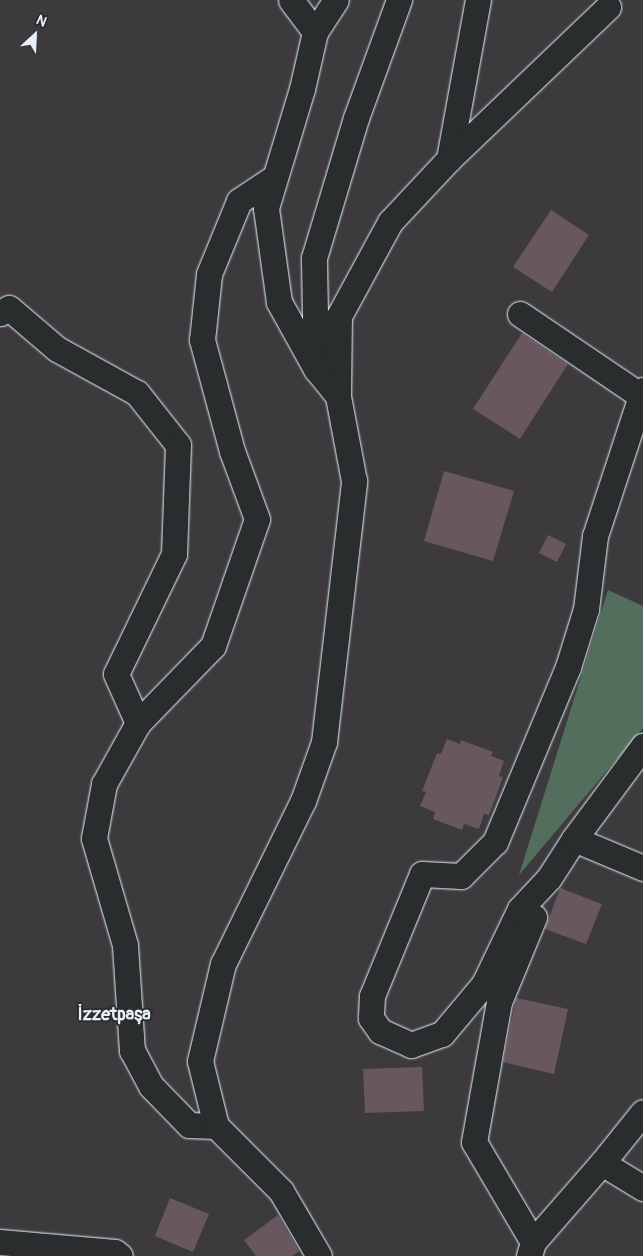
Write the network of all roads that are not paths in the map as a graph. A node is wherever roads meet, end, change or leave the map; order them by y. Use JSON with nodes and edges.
{"nodes":[{"id":1,"x":290,"y":0,"type":"edge"},
{"id":2,"x":336,"y":0,"type":"edge"},
{"id":3,"x":399,"y":0,"type":"edge"},
{"id":4,"x":478,"y":0,"type":"edge"},
{"id":5,"x":608,"y":7,"type":"dead end"},
{"id":6,"x":315,"y":32,"type":"junction"},
{"id":7,"x":449,"y":159,"type":"junction"},
{"id":8,"x":275,"y":177,"type":"junction"},
{"id":9,"x":0,"y":312,"type":"edge"},
{"id":10,"x":520,"y":314,"type":"dead end"},
{"id":11,"x":316,"y":369,"type":"junction"},
{"id":12,"x":642,"y":393,"type":"edge"},
{"id":13,"x":338,"y":396,"type":"junction"},
{"id":14,"x":138,"y":723,"type":"junction"},
{"id":15,"x":643,"y":746,"type":"edge"},
{"id":16,"x":574,"y":839,"type":"junction"},
{"id":17,"x":643,"y":868,"type":"edge"},
{"id":18,"x":549,"y":878,"type":"junction"},
{"id":19,"x":643,"y":1112,"type":"edge"},
{"id":20,"x":216,"y":1126,"type":"junction"},
{"id":21,"x":602,"y":1163,"type":"junction"},
{"id":22,"x":643,"y":1188,"type":"edge"},
{"id":23,"x":0,"y":1242,"type":"edge"},
{"id":24,"x":531,"y":1249,"type":"edge"},
{"id":25,"x":120,"y":1256,"type":"edge"},
{"id":26,"x":319,"y":1256,"type":"edge"}],
"edges":[{"from":1,"to":6,"type":"street"},
{"from":2,"to":6,"type":"street"},
{"from":3,"to":11,"type":"street"},
{"from":4,"to":7,"type":"street"},
{"from":5,"to":7,"type":"street"},
{"from":6,"to":8,"type":"street"},
{"from":7,"to":13,"type":"street"},
{"from":8,"to":11,"type":"street"},
{"from":8,"to":14,"type":"street"},
{"from":9,"to":14,"type":"street"},
{"from":10,"to":12,"type":"street"},
{"from":11,"to":13,"type":"street"},
{"from":12,"to":18,"type":"street"},
{"from":13,"to":20,"type":"street"},
{"from":14,"to":20,"type":"street"},
{"from":15,"to":16,"type":"street"},
{"from":16,"to":17,"type":"street"},
{"from":16,"to":18,"type":"street"},
{"from":18,"to":24,"type":"street"},
{"from":19,"to":21,"type":"street"},
{"from":20,"to":26,"type":"street"},
{"from":21,"to":22,"type":"street"},
{"from":21,"to":24,"type":"street"},
{"from":23,"to":25,"type":"street"}]}
